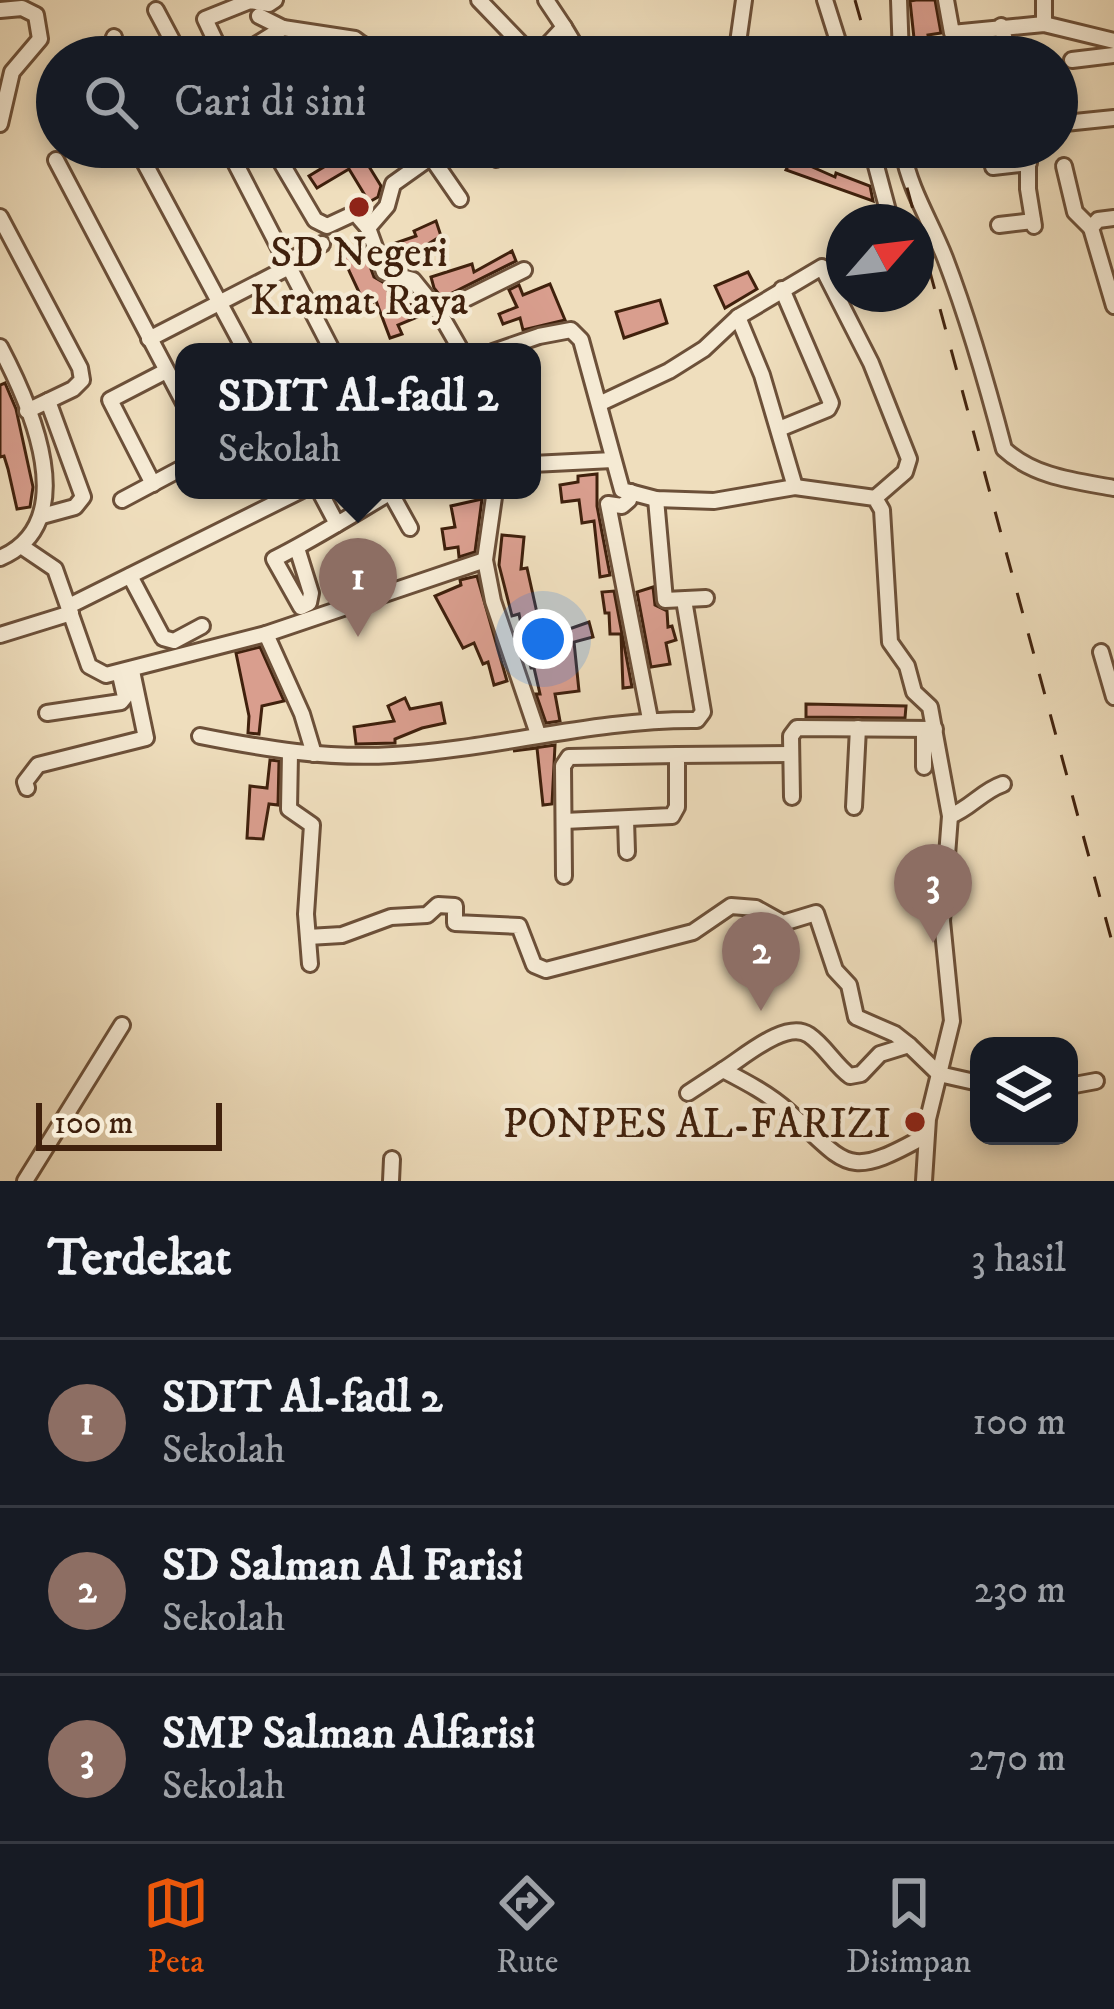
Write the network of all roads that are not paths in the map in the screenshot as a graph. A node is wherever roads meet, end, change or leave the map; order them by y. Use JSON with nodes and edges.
{"nodes":[{"id":1,"x":275,"y":0,"type":"edge"},
{"id":2,"x":478,"y":0,"type":"edge"},
{"id":3,"x":546,"y":0,"type":"edge"},
{"id":4,"x":744,"y":0,"type":"edge"},
{"id":5,"x":826,"y":0,"type":"edge"},
{"id":6,"x":899,"y":0,"type":"edge"},
{"id":7,"x":946,"y":0,"type":"edge"},
{"id":8,"x":1044,"y":0,"type":"edge"},
{"id":9,"x":491,"y":6,"type":"edge"},
{"id":10,"x":0,"y":10,"type":"edge"},
{"id":11,"x":156,"y":10,"type":"dead end"},
{"id":12,"x":259,"y":16,"type":"dead end"},
{"id":13,"x":1044,"y":24,"type":"junction"},
{"id":14,"x":1001,"y":26,"type":"junction"},
{"id":15,"x":564,"y":27,"type":"junction"},
{"id":16,"x":283,"y":28,"type":"junction"},
{"id":17,"x":40,"y":36,"type":"edge"},
{"id":18,"x":170,"y":36,"type":"edge"},
{"id":19,"x":213,"y":36,"type":"edge"},
{"id":20,"x":270,"y":36,"type":"edge"},
{"id":21,"x":336,"y":36,"type":"edge"},
{"id":22,"x":517,"y":36,"type":"edge"},
{"id":23,"x":555,"y":36,"type":"edge"},
{"id":24,"x":569,"y":36,"type":"edge"},
{"id":25,"x":739,"y":36,"type":"edge"},
{"id":26,"x":837,"y":36,"type":"edge"},
{"id":27,"x":900,"y":36,"type":"edge"},
{"id":28,"x":1004,"y":36,"type":"edge"},
{"id":29,"x":1114,"y":41,"type":"edge"},
{"id":30,"x":36,"y":43,"type":"edge"},
{"id":31,"x":1114,"y":56,"type":"edge"},
{"id":32,"x":1078,"y":59,"type":"edge"},
{"id":33,"x":1114,"y":118,"type":"edge"},
{"id":34,"x":1078,"y":122,"type":"edge"},
{"id":35,"x":0,"y":124,"type":"edge"},
{"id":36,"x":60,"y":168,"type":"edge"},
{"id":37,"x":147,"y":168,"type":"edge"},
{"id":38,"x":238,"y":168,"type":"edge"},
{"id":39,"x":285,"y":168,"type":"edge"},
{"id":40,"x":416,"y":168,"type":"edge"},
{"id":41,"x":439,"y":168,"type":"edge"},
{"id":42,"x":877,"y":168,"type":"edge"},
{"id":43,"x":906,"y":168,"type":"edge"},
{"id":44,"x":1030,"y":168,"type":"edge"},
{"id":45,"x":1065,"y":168,"type":"edge"},
{"id":46,"x":460,"y":199,"type":"dead end"},
{"id":47,"x":886,"y":204,"type":"edge"},
{"id":48,"x":0,"y":217,"type":"edge"},
{"id":49,"x":1114,"y":218,"type":"edge"},
{"id":50,"x":999,"y":226,"type":"dead end"},
{"id":51,"x":368,"y":228,"type":"junction"},
{"id":52,"x":1091,"y":229,"type":"junction"},
{"id":53,"x":322,"y":244,"type":"dead end"},
{"id":54,"x":288,"y":264,"type":"junction"},
{"id":55,"x":524,"y":271,"type":"dead end"},
{"id":56,"x":782,"y":289,"type":"junction"},
{"id":57,"x":219,"y":303,"type":"junction"},
{"id":58,"x":1114,"y":306,"type":"edge"},
{"id":59,"x":439,"y":312,"type":"junction"},
{"id":60,"x":738,"y":317,"type":"junction"},
{"id":61,"x":149,"y":339,"type":"junction"},
{"id":62,"x":241,"y":343,"type":"edge"},
{"id":63,"x":328,"y":343,"type":"edge"},
{"id":64,"x":457,"y":343,"type":"edge"},
{"id":65,"x":519,"y":343,"type":"edge"},
{"id":66,"x":0,"y":346,"type":"edge"},
{"id":67,"x":166,"y":371,"type":"junction"},
{"id":68,"x":175,"y":387,"type":"edge"},
{"id":69,"x":48,"y":401,"type":"junction"},
{"id":70,"x":601,"y":403,"type":"junction"},
{"id":71,"x":27,"y":411,"type":"junction"},
{"id":72,"x":779,"y":429,"type":"junction"},
{"id":73,"x":614,"y":460,"type":"junction"},
{"id":74,"x":541,"y":464,"type":"edge"},
{"id":75,"x":798,"y":468,"type":"dead end"},
{"id":76,"x":175,"y":472,"type":"edge"},
{"id":77,"x":153,"y":484,"type":"junction"},
{"id":78,"x":800,"y":488,"type":"junction"},
{"id":79,"x":1114,"y":488,"type":"edge"},
{"id":80,"x":631,"y":492,"type":"junction"},
{"id":81,"x":875,"y":498,"type":"junction"},
{"id":82,"x":284,"y":499,"type":"edge"},
{"id":83,"x":324,"y":499,"type":"edge"},
{"id":84,"x":377,"y":499,"type":"edge"},
{"id":85,"x":394,"y":499,"type":"edge"},
{"id":86,"x":494,"y":499,"type":"edge"},
{"id":87,"x":656,"y":499,"type":"junction"},
{"id":88,"x":122,"y":500,"type":"dead end"},
{"id":89,"x":41,"y":517,"type":"junction"},
{"id":90,"x":337,"y":524,"type":"junction"},
{"id":91,"x":410,"y":528,"type":"dead end"},
{"id":92,"x":24,"y":548,"type":"junction"},
{"id":93,"x":297,"y":548,"type":"dead end"},
{"id":94,"x":0,"y":558,"type":"edge"},
{"id":95,"x":485,"y":560,"type":"junction"},
{"id":96,"x":126,"y":578,"type":"junction"},
{"id":97,"x":706,"y":598,"type":"dead end"},
{"id":98,"x":684,"y":599,"type":"junction"},
{"id":99,"x":71,"y":609,"type":"junction"},
{"id":100,"x":202,"y":626,"type":"dead end"},
{"id":101,"x":266,"y":634,"type":"junction"},
{"id":102,"x":0,"y":635,"type":"edge"},
{"id":103,"x":1101,"y":652,"type":"dead end"},
{"id":104,"x":126,"y":673,"type":"junction"},
{"id":105,"x":1114,"y":697,"type":"edge"},
{"id":106,"x":47,"y":712,"type":"dead end"},
{"id":107,"x":650,"y":719,"type":"junction"},
{"id":108,"x":858,"y":728,"type":"junction"},
{"id":109,"x":929,"y":729,"type":"junction"},
{"id":110,"x":538,"y":734,"type":"junction"},
{"id":111,"x":200,"y":736,"type":"dead end"},
{"id":112,"x":290,"y":754,"type":"junction"},
{"id":113,"x":314,"y":754,"type":"junction"},
{"id":114,"x":791,"y":754,"type":"junction"},
{"id":115,"x":677,"y":755,"type":"junction"},
{"id":116,"x":924,"y":767,"type":"dead end"},
{"id":117,"x":1003,"y":784,"type":"dead end"},
{"id":118,"x":27,"y":788,"type":"dead end"},
{"id":119,"x":792,"y":797,"type":"dead end"},
{"id":120,"x":854,"y":807,"type":"dead end"},
{"id":121,"x":950,"y":815,"type":"junction"},
{"id":122,"x":626,"y":820,"type":"junction"},
{"id":123,"x":564,"y":821,"type":"junction"},
{"id":124,"x":627,"y":852,"type":"dead end"},
{"id":125,"x":564,"y":875,"type":"dead end"},
{"id":126,"x":308,"y":937,"type":"junction"},
{"id":127,"x":310,"y":964,"type":"dead end"},
{"id":128,"x":122,"y":1025,"type":"dead end"},
{"id":129,"x":909,"y":1045,"type":"junction"},
{"id":130,"x":723,"y":1070,"type":"junction"},
{"id":131,"x":939,"y":1074,"type":"junction"},
{"id":132,"x":1096,"y":1081,"type":"dead end"},
{"id":133,"x":970,"y":1082,"type":"edge"},
{"id":134,"x":1078,"y":1084,"type":"edge"},
{"id":135,"x":688,"y":1093,"type":"dead end"},
{"id":136,"x":926,"y":1136,"type":"junction"},
{"id":137,"x":392,"y":1159,"type":"dead end"},
{"id":138,"x":25,"y":1181,"type":"edge"},
{"id":139,"x":391,"y":1181,"type":"edge"},
{"id":140,"x":924,"y":1181,"type":"edge"}],
"edges":[{"from":1,"to":19,"type":"street"},
{"from":2,"to":9,"type":"street"},
{"from":3,"to":15,"type":"street"},
{"from":4,"to":25,"type":"street"},
{"from":5,"to":26,"type":"street"},
{"from":6,"to":27,"type":"street"},
{"from":7,"to":14,"type":"street"},
{"from":8,"to":13,"type":"street"},
{"from":9,"to":22,"type":"street"},
{"from":10,"to":17,"type":"street"},
{"from":11,"to":18,"type":"street"},
{"from":12,"to":16,"type":"street"},
{"from":13,"to":14,"type":"street"},
{"from":13,"to":29,"type":"street"},
{"from":14,"to":28,"type":"street"},
{"from":15,"to":23,"type":"street"},
{"from":15,"to":24,"type":"street"},
{"from":16,"to":20,"type":"street"},
{"from":16,"to":21,"type":"street"},
{"from":30,"to":35,"type":"street"},
{"from":31,"to":32,"type":"street"},
{"from":33,"to":34,"type":"street"},
{"from":36,"to":61,"type":"street"},
{"from":37,"to":57,"type":"street"},
{"from":38,"to":54,"type":"street"},
{"from":39,"to":51,"type":"street"},
{"from":40,"to":51,"type":"street"},
{"from":41,"to":46,"type":"street"},
{"from":42,"to":47,"type":"street"},
{"from":43,"to":79,"type":"street"},
{"from":44,"to":50,"type":"street"},
{"from":45,"to":52,"type":"street"},
{"from":48,"to":69,"type":"street"},
{"from":49,"to":52,"type":"street"},
{"from":51,"to":59,"type":"street"},
{"from":52,"to":58,"type":"street"},
{"from":53,"to":54,"type":"street"},
{"from":54,"to":57,"type":"street"},
{"from":54,"to":63,"type":"street"},
{"from":55,"to":59,"type":"street"},
{"from":56,"to":60,"type":"street"},
{"from":56,"to":72,"type":"street"},
{"from":56,"to":81,"type":"street"},
{"from":57,"to":61,"type":"street"},
{"from":57,"to":62,"type":"street"},
{"from":59,"to":64,"type":"street"},
{"from":60,"to":70,"type":"street"},
{"from":60,"to":72,"type":"street"},
{"from":61,"to":67,"type":"street"},
{"from":65,"to":70,"type":"street"},
{"from":66,"to":71,"type":"street"},
{"from":67,"to":68,"type":"street"},
{"from":67,"to":77,"type":"street"},
{"from":69,"to":71,"type":"street"},
{"from":69,"to":89,"type":"street"},
{"from":70,"to":73,"type":"street"},
{"from":71,"to":89,"type":"street"},
{"from":72,"to":78,"type":"street"},
{"from":73,"to":74,"type":"street"},
{"from":73,"to":80,"type":"street"},
{"from":75,"to":78,"type":"street"},
{"from":76,"to":77,"type":"street"},
{"from":77,"to":88,"type":"street"},
{"from":78,"to":81,"type":"street"},
{"from":78,"to":87,"type":"street"},
{"from":80,"to":87,"type":"street"},
{"from":80,"to":107,"type":"street"},
{"from":81,"to":109,"type":"street"},
{"from":82,"to":96,"type":"street"},
{"from":83,"to":90,"type":"street"},
{"from":84,"to":90,"type":"street"},
{"from":85,"to":91,"type":"street"},
{"from":86,"to":95,"type":"street"},
{"from":87,"to":98,"type":"street"},
{"from":89,"to":92,"type":"street"},
{"from":90,"to":93,"type":"street"},
{"from":92,"to":94,"type":"street"},
{"from":92,"to":99,"type":"street"},
{"from":95,"to":101,"type":"street"},
{"from":95,"to":110,"type":"street"},
{"from":96,"to":99,"type":"street"},
{"from":96,"to":100,"type":"street"},
{"from":97,"to":98,"type":"street"},
{"from":98,"to":107,"type":"street"},
{"from":99,"to":102,"type":"street"},
{"from":99,"to":104,"type":"street"},
{"from":101,"to":104,"type":"street"},
{"from":101,"to":113,"type":"street"},
{"from":103,"to":105,"type":"street"},
{"from":104,"to":106,"type":"street"},
{"from":104,"to":118,"type":"street"},
{"from":107,"to":110,"type":"street"},
{"from":108,"to":109,"type":"street"},
{"from":108,"to":114,"type":"street"},
{"from":108,"to":120,"type":"street"},
{"from":109,"to":116,"type":"street"},
{"from":109,"to":121,"type":"street"},
{"from":110,"to":113,"type":"street"},
{"from":111,"to":112,"type":"street"},
{"from":112,"to":113,"type":"street"},
{"from":112,"to":126,"type":"street"},
{"from":114,"to":115,"type":"street"},
{"from":114,"to":119,"type":"street"},
{"from":115,"to":122,"type":"street"},
{"from":115,"to":123,"type":"street"},
{"from":117,"to":121,"type":"street"},
{"from":121,"to":131,"type":"street"},
{"from":122,"to":123,"type":"street"},
{"from":122,"to":124,"type":"street"},
{"from":123,"to":125,"type":"street"},
{"from":126,"to":127,"type":"street"},
{"from":126,"to":129,"type":"street"},
{"from":128,"to":138,"type":"street"},
{"from":129,"to":130,"type":"street"},
{"from":129,"to":131,"type":"street"},
{"from":130,"to":135,"type":"street"},
{"from":130,"to":136,"type":"street"},
{"from":131,"to":133,"type":"street"},
{"from":131,"to":136,"type":"street"},
{"from":132,"to":134,"type":"street"},
{"from":136,"to":140,"type":"street"},
{"from":137,"to":139,"type":"street"}]}
